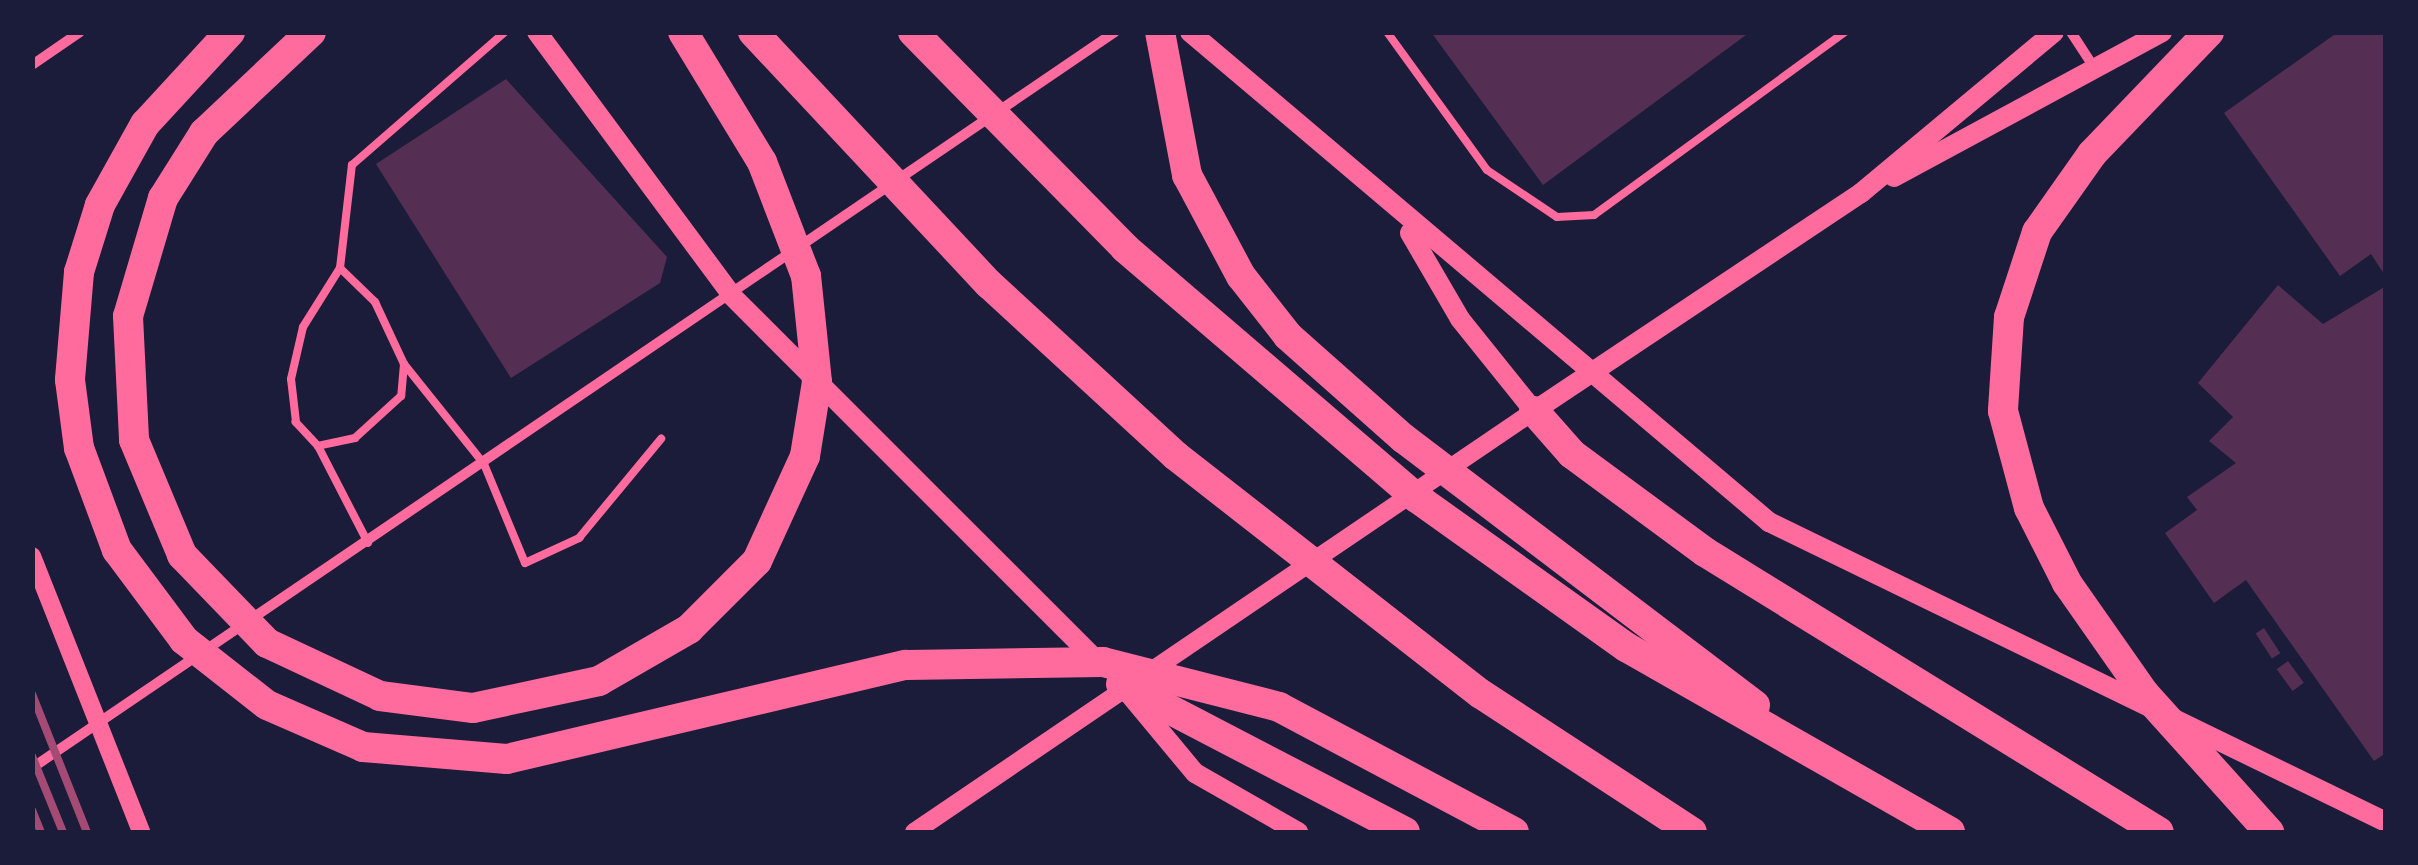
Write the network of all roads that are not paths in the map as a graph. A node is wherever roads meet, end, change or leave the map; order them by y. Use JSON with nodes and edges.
{"nodes":[{"id":1,"x":80,"y":32,"type":"edge"},
{"id":2,"x":230,"y":32,"type":"edge"},
{"id":3,"x":311,"y":32,"type":"edge"},
{"id":4,"x":506,"y":32,"type":"edge"},
{"id":5,"x":538,"y":32,"type":"edge"},
{"id":6,"x":683,"y":32,"type":"edge"},
{"id":7,"x":753,"y":32,"type":"edge"},
{"id":8,"x":913,"y":32,"type":"edge"},
{"id":9,"x":1115,"y":32,"type":"edge"},
{"id":10,"x":1160,"y":32,"type":"edge"},
{"id":11,"x":1190,"y":32,"type":"edge"},
{"id":12,"x":1387,"y":32,"type":"edge"},
{"id":13,"x":1845,"y":32,"type":"edge"},
{"id":14,"x":2054,"y":32,"type":"edge"},
{"id":15,"x":2071,"y":32,"type":"edge"},
{"id":16,"x":2162,"y":32,"type":"edge"},
{"id":17,"x":2209,"y":32,"type":"edge"},
{"id":18,"x":32,"y":65,"type":"edge"},
{"id":19,"x":2098,"y":74,"type":"junction"},
{"id":20,"x":1861,"y":193,"type":"junction"},
{"id":21,"x":1401,"y":219,"type":"junction"},
{"id":22,"x":340,"y":268,"type":"junction"},
{"id":23,"x":732,"y":296,"type":"junction"},
{"id":24,"x":404,"y":364,"type":"junction"},
{"id":25,"x":1588,"y":375,"type":"junction"},
{"id":26,"x":1534,"y":411,"type":"junction"},
{"id":27,"x":661,"y":439,"type":"dead end"},
{"id":28,"x":318,"y":446,"type":"junction"},
{"id":29,"x":484,"y":464,"type":"junction"},
{"id":30,"x":368,"y":542,"type":"junction"},
{"id":31,"x":32,"y":556,"type":"edge"},
{"id":32,"x":1122,"y":684,"type":"junction"},
{"id":33,"x":94,"y":728,"type":"junction"},
{"id":34,"x":32,"y":768,"type":"edge"},
{"id":35,"x":1853,"y":779,"type":"junction"},
{"id":36,"x":2386,"y":822,"type":"edge"},
{"id":37,"x":2150,"y":827,"type":"edge"},
{"id":38,"x":141,"y":832,"type":"edge"},
{"id":39,"x":914,"y":832,"type":"edge"},
{"id":40,"x":1298,"y":832,"type":"edge"},
{"id":41,"x":1405,"y":832,"type":"edge"},
{"id":42,"x":1514,"y":832,"type":"edge"},
{"id":43,"x":1692,"y":832,"type":"edge"},
{"id":44,"x":1950,"y":832,"type":"edge"},
{"id":45,"x":2269,"y":832,"type":"edge"}],
"edges":[{"from":1,"to":18,"type":"street"},
{"from":2,"to":42,"type":"highway"},
{"from":3,"to":6,"type":"highway"},
{"from":4,"to":22,"type":"lane"},
{"from":5,"to":23,"type":"main road"},
{"from":7,"to":43,"type":"highway"},
{"from":8,"to":35,"type":"highway"},
{"from":9,"to":23,"type":"street"},
{"from":10,"to":35,"type":"highway"},
{"from":11,"to":21,"type":"main road"},
{"from":12,"to":13,"type":"lane"},
{"from":14,"to":20,"type":"main road"},
{"from":15,"to":19,"type":"street"},
{"from":16,"to":19,"type":"main road"},
{"from":17,"to":45,"type":"highway"},
{"from":19,"to":20,"type":"main road"},
{"from":20,"to":25,"type":"main road"},
{"from":21,"to":25,"type":"main road"},
{"from":21,"to":26,"type":"main road"},
{"from":22,"to":24,"type":"lane"},
{"from":22,"to":28,"type":"lane"},
{"from":23,"to":29,"type":"street"},
{"from":23,"to":32,"type":"main road"},
{"from":24,"to":28,"type":"lane"},
{"from":24,"to":29,"type":"lane"},
{"from":25,"to":26,"type":"main road"},
{"from":25,"to":36,"type":"main road"},
{"from":26,"to":32,"type":"street"},
{"from":26,"to":37,"type":"highway"},
{"from":27,"to":29,"type":"lane"},
{"from":28,"to":30,"type":"lane"},
{"from":29,"to":30,"type":"street"},
{"from":30,"to":33,"type":"street"},
{"from":31,"to":33,"type":"street"},
{"from":32,"to":39,"type":"street"},
{"from":32,"to":40,"type":"main road"},
{"from":32,"to":41,"type":"highway"},
{"from":33,"to":34,"type":"street"},
{"from":33,"to":38,"type":"street"},
{"from":35,"to":44,"type":"highway"}]}
